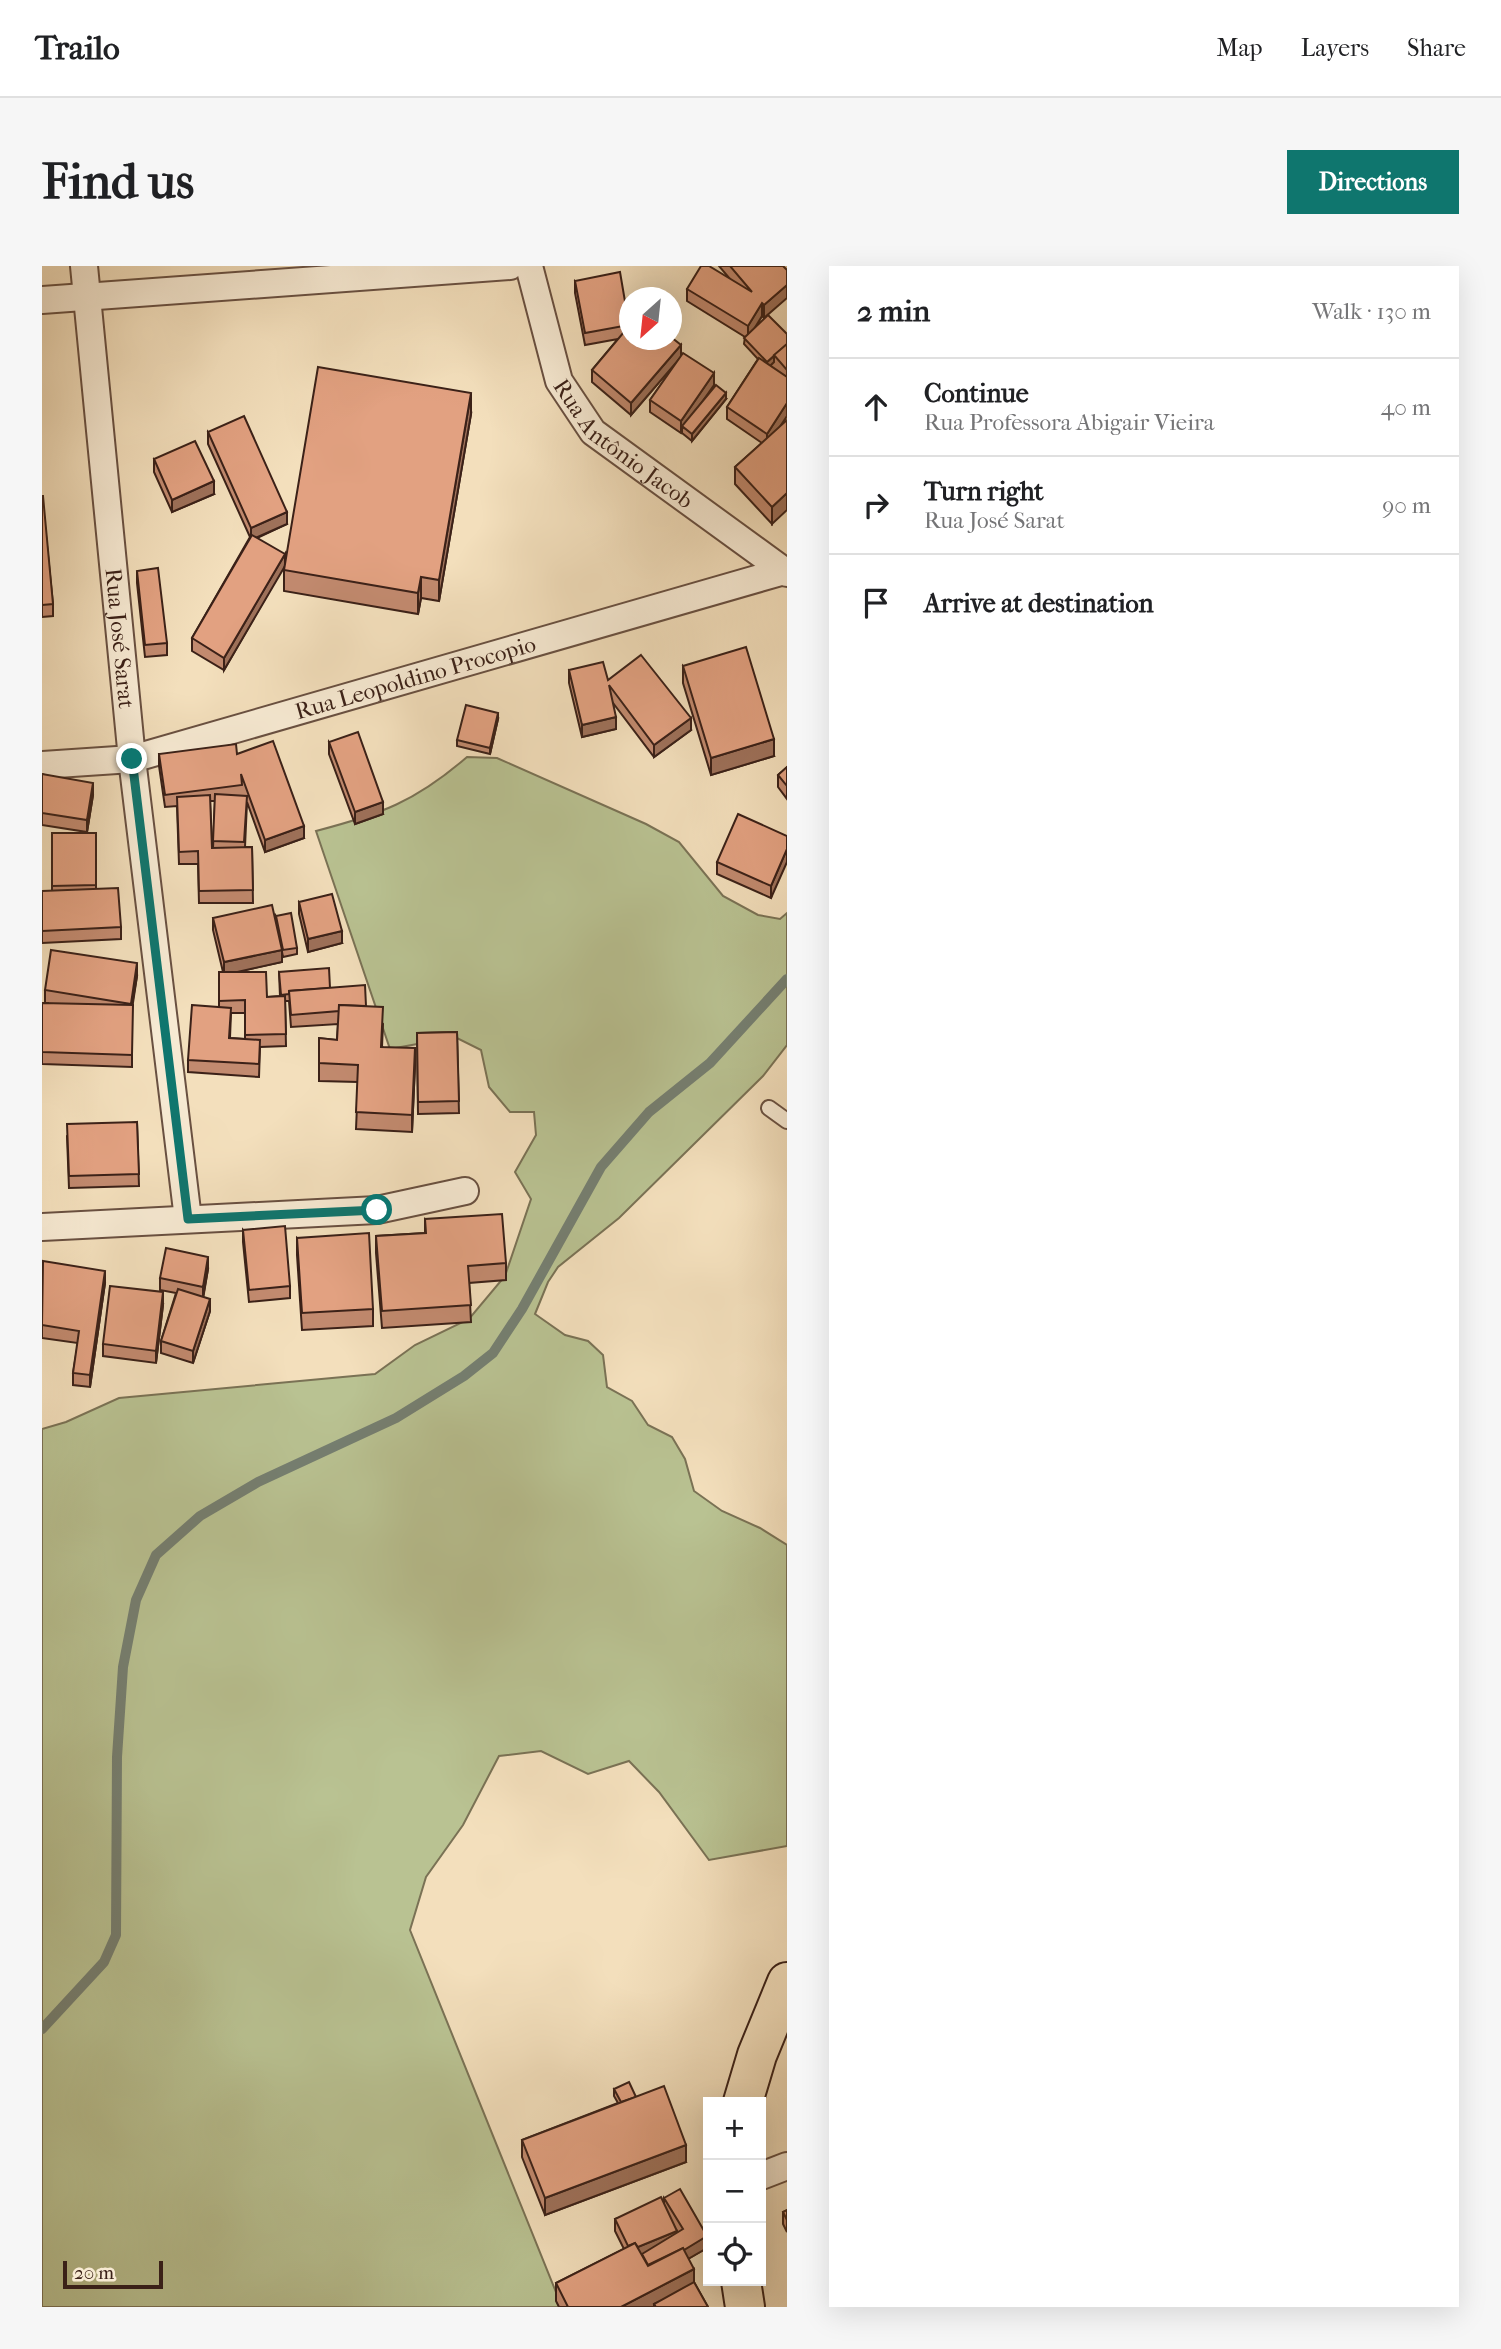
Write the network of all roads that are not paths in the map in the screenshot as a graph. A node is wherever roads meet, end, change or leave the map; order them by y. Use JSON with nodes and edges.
{"nodes":[{"id":1,"x":84,"y":266,"type":"edge"},
{"id":2,"x":510,"y":266,"type":"edge"},
{"id":3,"x":529,"y":266,"type":"edge"},
{"id":4,"x":87,"y":299,"type":"junction"},
{"id":5,"x":42,"y":300,"type":"edge"},
{"id":6,"x":785,"y":572,"type":"edge"},
{"id":7,"x":132,"y":759,"type":"junction"},
{"id":8,"x":42,"y":765,"type":"edge"},
{"id":9,"x":769,"y":1108,"type":"dead end"},
{"id":10,"x":787,"y":1121,"type":"edge"},
{"id":11,"x":464,"y":1191,"type":"dead end"},
{"id":12,"x":188,"y":1219,"type":"junction"},
{"id":13,"x":42,"y":1227,"type":"edge"},
{"id":14,"x":787,"y":1982,"type":"edge"},
{"id":15,"x":744,"y":2097,"type":"edge"},
{"id":16,"x":787,"y":2166,"type":"edge"},
{"id":17,"x":766,"y":2174,"type":"edge"},
{"id":18,"x":742,"y":2286,"type":"edge"},
{"id":19,"x":745,"y":2307,"type":"edge"}],
"edges":[{"from":1,"to":4,"type":"street","name":"Rua José Sarat"},
{"from":2,"to":4,"type":"street"},
{"from":3,"to":6,"type":"street","name":"Rua Antônio Jacob"},
{"from":4,"to":5,"type":"street"},
{"from":4,"to":7,"type":"street","name":"Rua José Sarat"},
{"from":6,"to":7,"type":"street","name":"Rua Leopoldino Procopio"},
{"from":7,"to":8,"type":"street","name":"Rua Leopoldino Procopio"},
{"from":7,"to":12,"type":"street","name":"Rua José Sarat"},
{"from":9,"to":10,"type":"lane"},
{"from":11,"to":12,"type":"street"},
{"from":12,"to":13,"type":"street"},
{"from":14,"to":15,"type":"main road"},
{"from":16,"to":17,"type":"street"},
{"from":18,"to":19,"type":"main road"}]}
